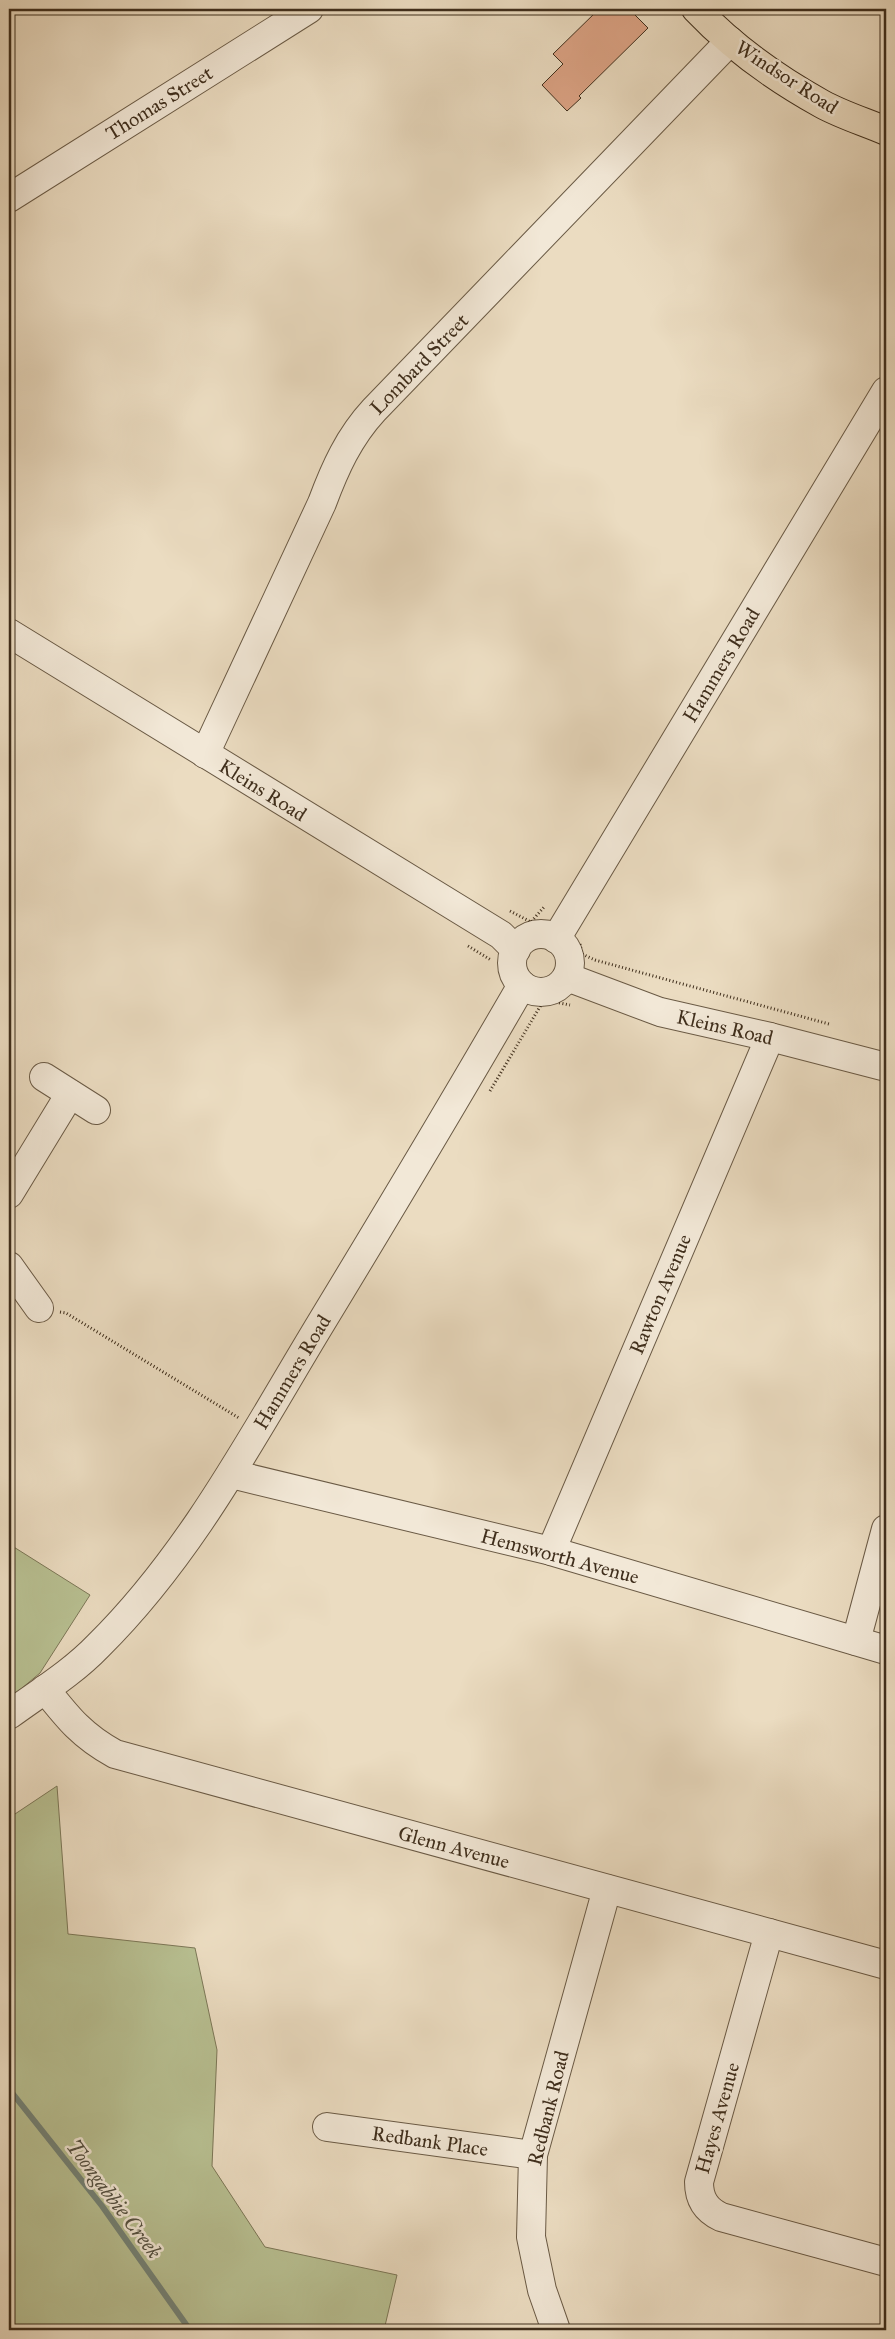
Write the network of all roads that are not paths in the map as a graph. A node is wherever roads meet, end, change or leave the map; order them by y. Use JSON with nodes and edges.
{"nodes":[{"id":1,"x":309,"y":9,"type":"edge"},
{"id":2,"x":696,"y":9,"type":"edge"},
{"id":3,"x":730,"y":40,"type":"junction"},
{"id":4,"x":886,"y":131,"type":"edge"},
{"id":5,"x":9,"y":198,"type":"edge"},
{"id":6,"x":886,"y":391,"type":"edge"},
{"id":7,"x":9,"y":633,"type":"edge"},
{"id":8,"x":206,"y":754,"type":"junction"},
{"id":9,"x":556,"y":938,"type":"junction"},
{"id":10,"x":504,"y":955,"type":"junction"},
{"id":11,"x":566,"y":977,"type":"junction"},
{"id":12,"x":522,"y":985,"type":"junction"},
{"id":13,"x":770,"y":1037,"type":"junction"},
{"id":14,"x":886,"y":1068,"type":"edge"},
{"id":15,"x":44,"y":1077,"type":"dead end"},
{"id":16,"x":70,"y":1094,"type":"junction"},
{"id":17,"x":96,"y":1110,"type":"dead end"},
{"id":18,"x":9,"y":1194,"type":"edge"},
{"id":19,"x":9,"y":1266,"type":"edge"},
{"id":20,"x":39,"y":1308,"type":"road end"},
{"id":21,"x":231,"y":1474,"type":"junction"},
{"id":22,"x":886,"y":1529,"type":"edge"},
{"id":23,"x":551,"y":1551,"type":"junction"},
{"id":24,"x":856,"y":1641,"type":"junction"},
{"id":25,"x":886,"y":1650,"type":"edge"},
{"id":26,"x":45,"y":1689,"type":"junction"},
{"id":27,"x":9,"y":1715,"type":"edge"},
{"id":28,"x":607,"y":1888,"type":"junction"},
{"id":29,"x":769,"y":1934,"type":"junction"},
{"id":30,"x":886,"y":1965,"type":"edge"},
{"id":31,"x":327,"y":2127,"type":"dead end"},
{"id":32,"x":533,"y":2155,"type":"junction"},
{"id":33,"x":886,"y":2262,"type":"edge"},
{"id":34,"x":556,"y":2330,"type":"edge"}],
"edges":[{"from":1,"to":5,"type":"street","name":"Thomas Street"},
{"from":2,"to":3,"type":"main road","name":"Windsor Road"},
{"from":3,"to":4,"type":"main road","name":"Windsor Road"},
{"from":3,"to":8,"type":"street","name":"Lombard Street"},
{"from":6,"to":9,"type":"street","name":"Hammers Road"},
{"from":7,"to":8,"type":"street","name":"Kleins Road"},
{"from":8,"to":10,"type":"street","name":"Kleins Road"},
{"from":9,"to":10,"type":"street"},
{"from":9,"to":11,"type":"street"},
{"from":10,"to":12,"type":"street"},
{"from":11,"to":12,"type":"street"},
{"from":11,"to":13,"type":"street","name":"Kleins Road"},
{"from":12,"to":21,"type":"street","name":"Hammers Road"},
{"from":13,"to":14,"type":"street","name":"Kleins Road"},
{"from":13,"to":23,"type":"street","name":"Rawton Avenue"},
{"from":15,"to":16,"type":"street"},
{"from":16,"to":17,"type":"street"},
{"from":16,"to":18,"type":"street"},
{"from":19,"to":20,"type":"street"},
{"from":21,"to":23,"type":"street","name":"Hemsworth Avenue"},
{"from":21,"to":26,"type":"street","name":"Hammers Road"},
{"from":22,"to":24,"type":"street"},
{"from":23,"to":24,"type":"street","name":"Hemsworth Avenue"},
{"from":24,"to":25,"type":"street","name":"Hemsworth Avenue"},
{"from":26,"to":27,"type":"street","name":"Hammers Road"},
{"from":26,"to":28,"type":"street","name":"Glenn Avenue"},
{"from":28,"to":29,"type":"street","name":"Glenn Avenue"},
{"from":28,"to":32,"type":"street","name":"Redbank Road"},
{"from":29,"to":30,"type":"street","name":"Glenn Avenue"},
{"from":29,"to":33,"type":"street","name":"Hayes Avenue"},
{"from":31,"to":32,"type":"street","name":"Redbank Place"},
{"from":32,"to":34,"type":"street","name":"Redbank Road"}]}
